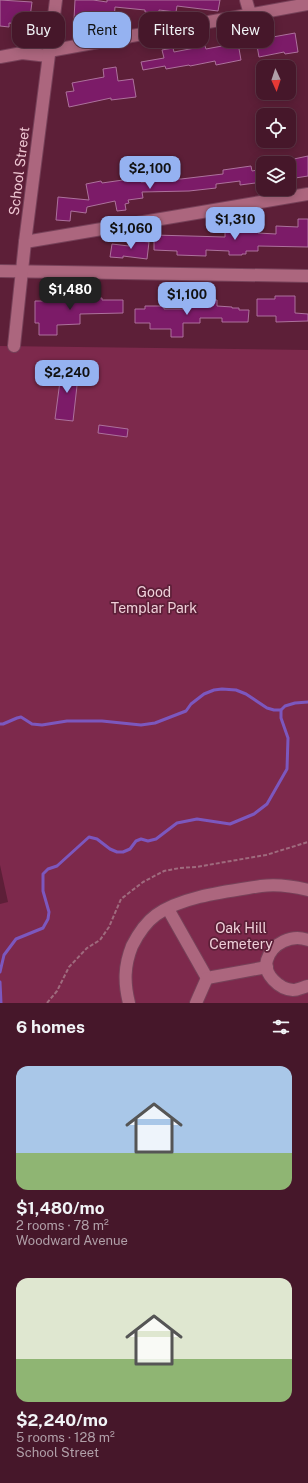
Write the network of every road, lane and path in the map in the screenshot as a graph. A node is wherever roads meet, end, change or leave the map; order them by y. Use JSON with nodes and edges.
{"nodes":[{"id":1,"x":56,"y":0,"type":"edge"},
{"id":2,"x":246,"y":0,"type":"edge"},
{"id":3,"x":308,"y":4,"type":"edge"},
{"id":4,"x":249,"y":12,"type":"edge"},
{"id":5,"x":262,"y":12,"type":"edge"},
{"id":6,"x":217,"y":20,"type":"edge"},
{"id":7,"x":0,"y":50,"type":"edge"},
{"id":8,"x":22,"y":53,"type":"junction"},
{"id":9,"x":49,"y":53,"type":"junction"},
{"id":10,"x":0,"y":57,"type":"edge"},
{"id":11,"x":308,"y":194,"type":"edge"},
{"id":12,"x":25,"y":242,"type":"junction"},
{"id":13,"x":0,"y":271,"type":"edge"},
{"id":14,"x":22,"y":272,"type":"junction"},
{"id":15,"x":308,"y":276,"type":"edge"},
{"id":16,"x":14,"y":346,"type":"dead end"},
{"id":17,"x":308,"y":890,"type":"edge"},
{"id":18,"x":168,"y":908,"type":"junction"},
{"id":19,"x":308,"y":940,"type":"edge"},
{"id":20,"x":267,"y":967,"type":"junction"},
{"id":21,"x":208,"y":978,"type":"junction"},
{"id":22,"x":308,"y":986,"type":"edge"},
{"id":23,"x":129,"y":1003,"type":"edge"},
{"id":24,"x":196,"y":1003,"type":"edge"}],
"edges":[{"from":1,"to":9,"type":"street","name":"School Street"},
{"from":2,"to":4,"type":"street"},
{"from":3,"to":5,"type":"street"},
{"from":6,"to":9,"type":"street"},
{"from":7,"to":8,"type":"street"},
{"from":8,"to":9,"type":"street"},
{"from":8,"to":10,"type":"street"},
{"from":9,"to":12,"type":"street","name":"School Street"},
{"from":11,"to":12,"type":"street"},
{"from":12,"to":14,"type":"street","name":"School Street"},
{"from":13,"to":14,"type":"street"},
{"from":14,"to":15,"type":"street"},
{"from":14,"to":16,"type":"street","name":"School Street"},
{"from":17,"to":18,"type":"street"},
{"from":18,"to":21,"type":"street"},
{"from":18,"to":23,"type":"street"},
{"from":19,"to":20,"type":"street"},
{"from":20,"to":21,"type":"street"},
{"from":20,"to":22,"type":"street"},
{"from":21,"to":24,"type":"street"}]}
